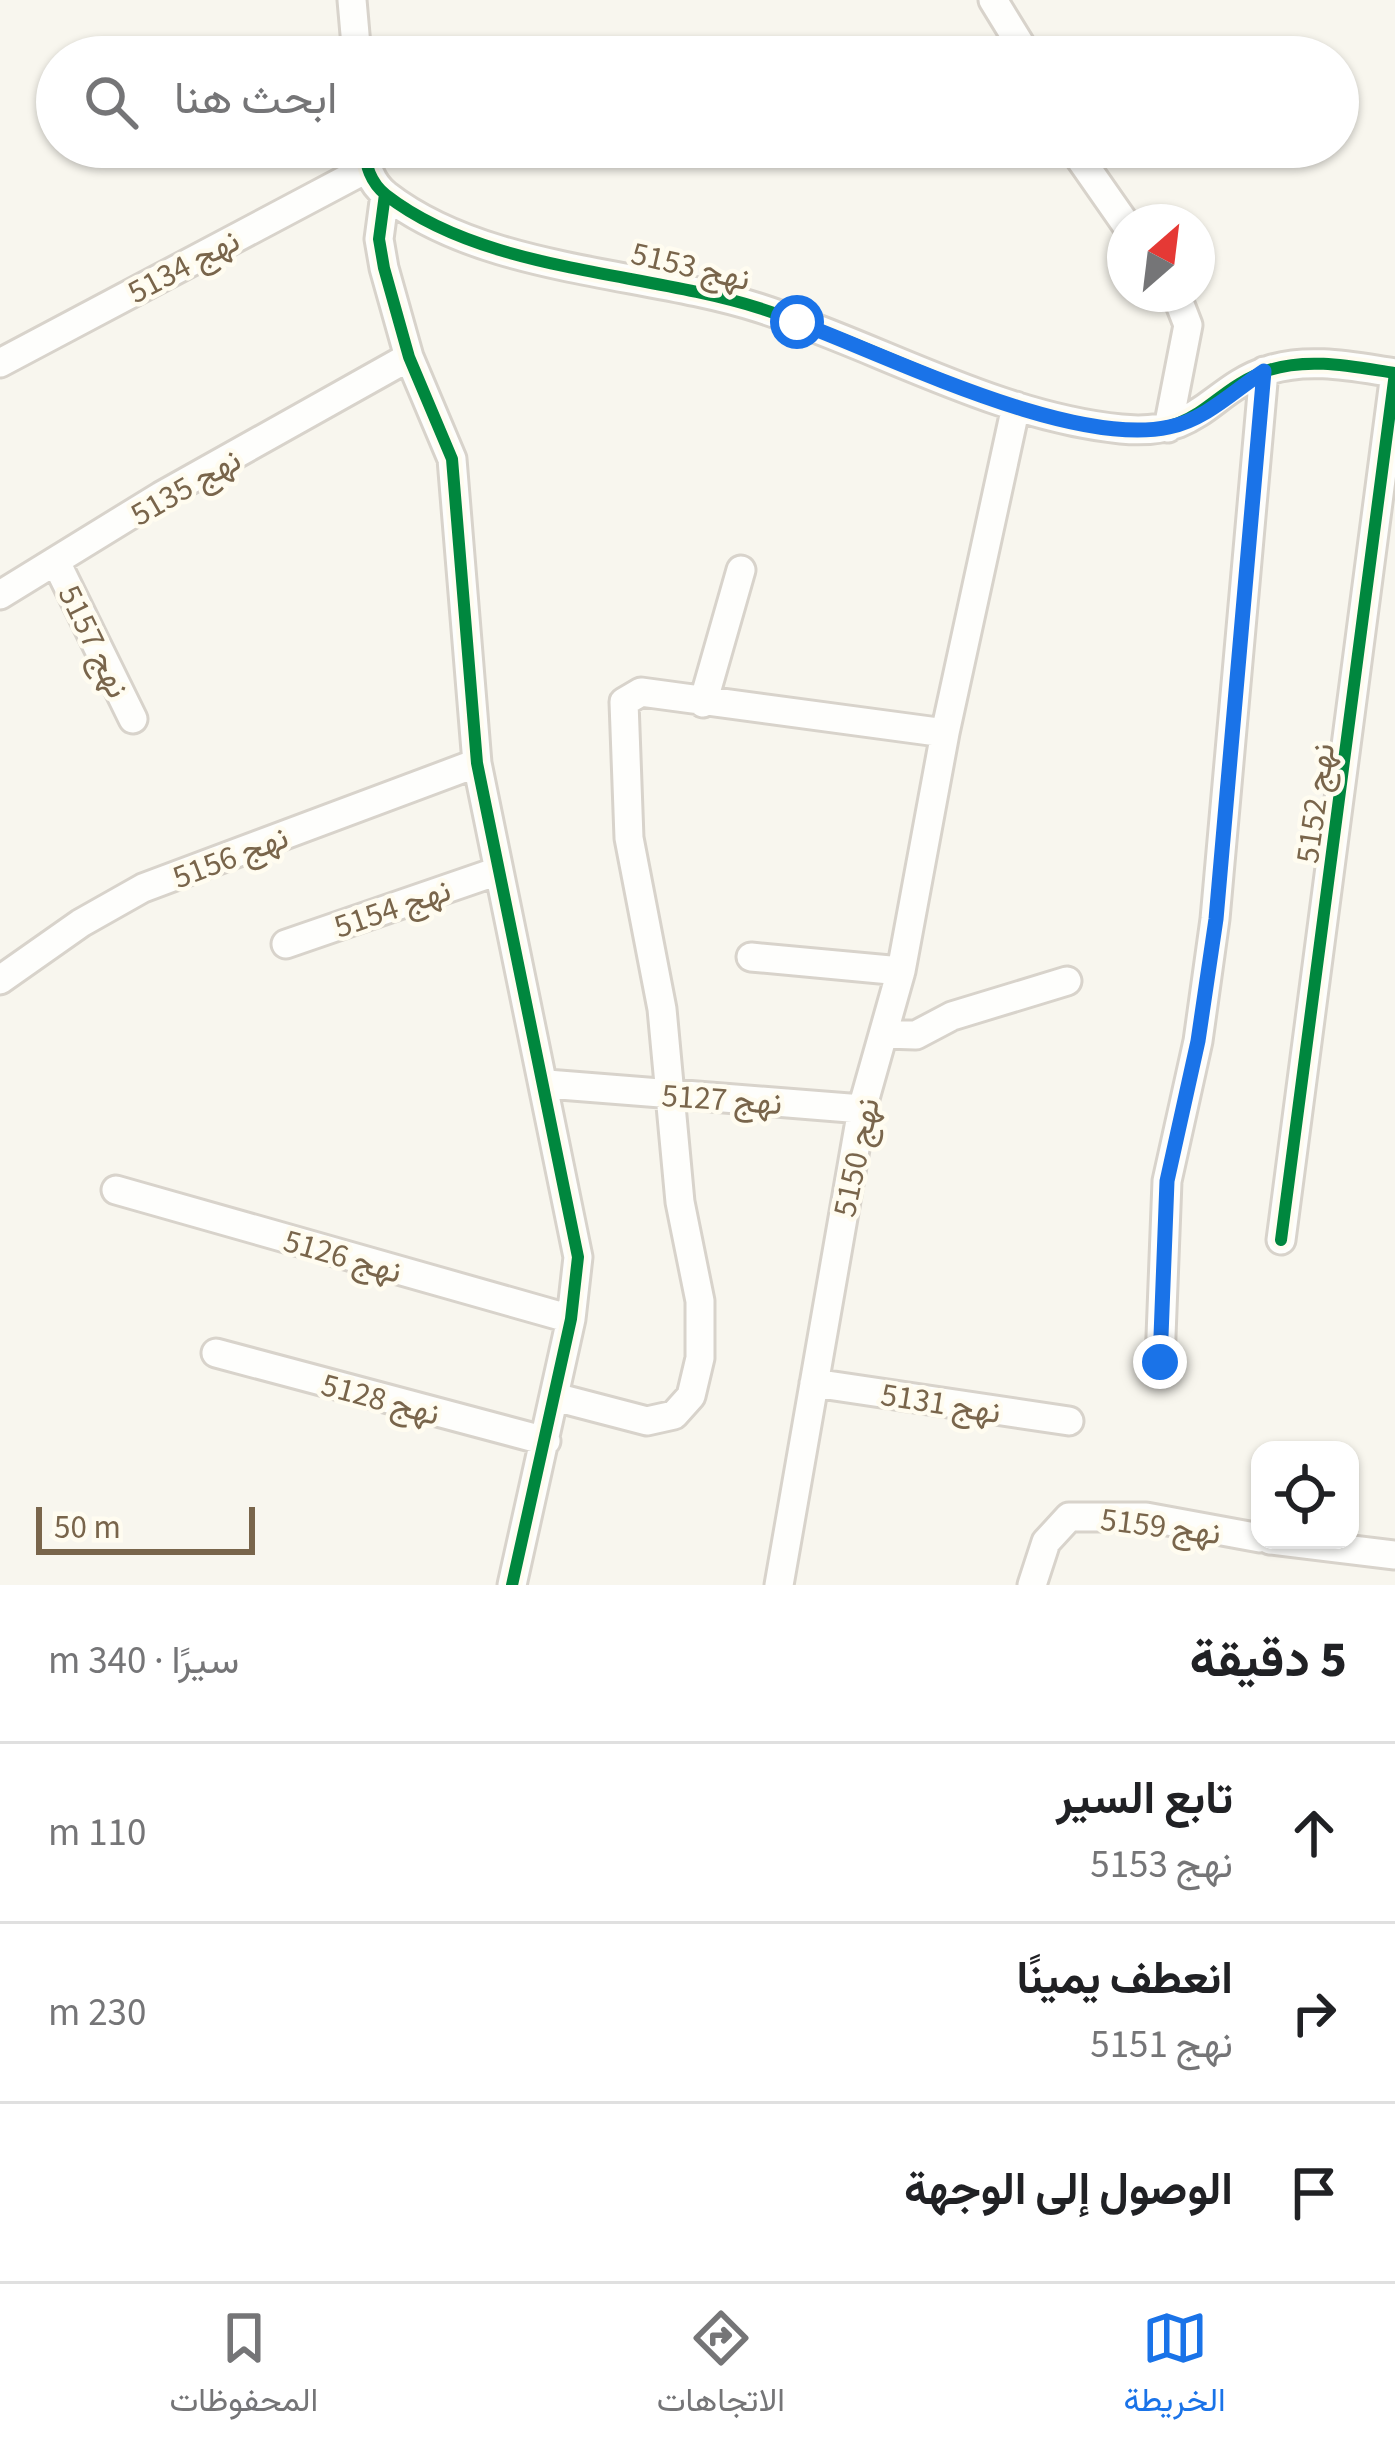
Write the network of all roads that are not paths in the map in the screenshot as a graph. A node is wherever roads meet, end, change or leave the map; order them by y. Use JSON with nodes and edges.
{"nodes":[{"id":1,"x":352,"y":0,"type":"edge"},
{"id":2,"x":993,"y":0,"type":"edge"},
{"id":3,"x":355,"y":36,"type":"edge"},
{"id":4,"x":1015,"y":36,"type":"edge"},
{"id":5,"x":347,"y":168,"type":"edge"},
{"id":6,"x":371,"y":168,"type":"edge"},
{"id":7,"x":1087,"y":168,"type":"edge"},
{"id":8,"x":385,"y":194,"type":"junction"},
{"id":9,"x":1112,"y":204,"type":"edge"},
{"id":10,"x":1183,"y":312,"type":"edge"},
{"id":11,"x":409,"y":357,"type":"junction"},
{"id":12,"x":0,"y":363,"type":"edge"},
{"id":13,"x":1264,"y":371,"type":"junction"},
{"id":14,"x":1395,"y":373,"type":"edge"},
{"id":15,"x":1016,"y":406,"type":"junction"},
{"id":16,"x":1168,"y":428,"type":"junction"},
{"id":17,"x":57,"y":564,"type":"junction"},
{"id":18,"x":741,"y":570,"type":"dead end"},
{"id":19,"x":0,"y":595,"type":"edge"},
{"id":20,"x":717,"y":704,"type":"junction"},
{"id":21,"x":133,"y":719,"type":"dead end"},
{"id":22,"x":945,"y":733,"type":"junction"},
{"id":23,"x":477,"y":763,"type":"junction"},
{"id":24,"x":498,"y":871,"type":"junction"},
{"id":25,"x":286,"y":944,"type":"dead end"},
{"id":26,"x":751,"y":957,"type":"dead end"},
{"id":27,"x":901,"y":971,"type":"junction"},
{"id":28,"x":0,"y":980,"type":"edge"},
{"id":29,"x":1067,"y":981,"type":"dead end"},
{"id":30,"x":884,"y":1034,"type":"junction"},
{"id":31,"x":547,"y":1084,"type":"junction"},
{"id":32,"x":672,"y":1094,"type":"junction"},
{"id":33,"x":862,"y":1109,"type":"junction"},
{"id":34,"x":116,"y":1190,"type":"dead end"},
{"id":35,"x":1281,"y":1240,"type":"dead end"},
{"id":36,"x":572,"y":1318,"type":"junction"},
{"id":37,"x":216,"y":1352,"type":"dead end"},
{"id":38,"x":1160,"y":1362,"type":"dead end"},
{"id":39,"x":814,"y":1383,"type":"junction"},
{"id":40,"x":555,"y":1397,"type":"junction"},
{"id":41,"x":1069,"y":1421,"type":"dead end"},
{"id":42,"x":546,"y":1441,"type":"junction"},
{"id":43,"x":1251,"y":1536,"type":"edge"},
{"id":44,"x":1345,"y":1549,"type":"edge"},
{"id":45,"x":1395,"y":1555,"type":"edge"},
{"id":46,"x":512,"y":1585,"type":"edge"},
{"id":47,"x":779,"y":1585,"type":"edge"},
{"id":48,"x":1033,"y":1585,"type":"edge"}],
"edges":[{"from":1,"to":3,"type":"street"},
{"from":2,"to":4,"type":"street"},
{"from":5,"to":12,"type":"street","name":"نهج 5134"},
{"from":6,"to":8,"type":"street"},
{"from":7,"to":9,"type":"street"},
{"from":8,"to":11,"type":"street"},
{"from":8,"to":15,"type":"street","name":"نهج 5153"},
{"from":10,"to":16,"type":"street"},
{"from":11,"to":17,"type":"street","name":"نهج 5135"},
{"from":11,"to":23,"type":"street"},
{"from":13,"to":14,"type":"street","name":"نهج 5153"},
{"from":13,"to":16,"type":"street","name":"نهج 5153"},
{"from":13,"to":38,"type":"street"},
{"from":14,"to":35,"type":"street","name":"نهج 5152"},
{"from":15,"to":16,"type":"street","name":"نهج 5153"},
{"from":15,"to":22,"type":"street","name":"نهج 5150"},
{"from":17,"to":19,"type":"street","name":"نهج 5135"},
{"from":17,"to":21,"type":"street","name":"نهج 5157"},
{"from":18,"to":20,"type":"street"},
{"from":20,"to":22,"type":"street"},
{"from":20,"to":32,"type":"street"},
{"from":22,"to":27,"type":"street","name":"نهج 5150"},
{"from":23,"to":24,"type":"street"},
{"from":23,"to":28,"type":"street","name":"نهج 5156"},
{"from":24,"to":25,"type":"street","name":"نهج 5154"},
{"from":24,"to":31,"type":"street"},
{"from":26,"to":27,"type":"street"},
{"from":27,"to":30,"type":"street","name":"نهج 5150"},
{"from":29,"to":30,"type":"street"},
{"from":30,"to":33,"type":"street","name":"نهج 5150"},
{"from":31,"to":32,"type":"street","name":"نهج 5127"},
{"from":31,"to":36,"type":"street"},
{"from":32,"to":33,"type":"street","name":"نهج 5127"},
{"from":32,"to":40,"type":"street"},
{"from":33,"to":39,"type":"street","name":"نهج 5150"},
{"from":34,"to":36,"type":"street","name":"نهج 5126"},
{"from":36,"to":40,"type":"street"},
{"from":37,"to":42,"type":"street","name":"نهج 5128"},
{"from":39,"to":41,"type":"street","name":"نهج 5131"},
{"from":39,"to":47,"type":"street","name":"نهج 5150"},
{"from":40,"to":42,"type":"street"},
{"from":42,"to":46,"type":"street"},
{"from":43,"to":48,"type":"street","name":"نهج 5159"},
{"from":44,"to":45,"type":"street"}]}
